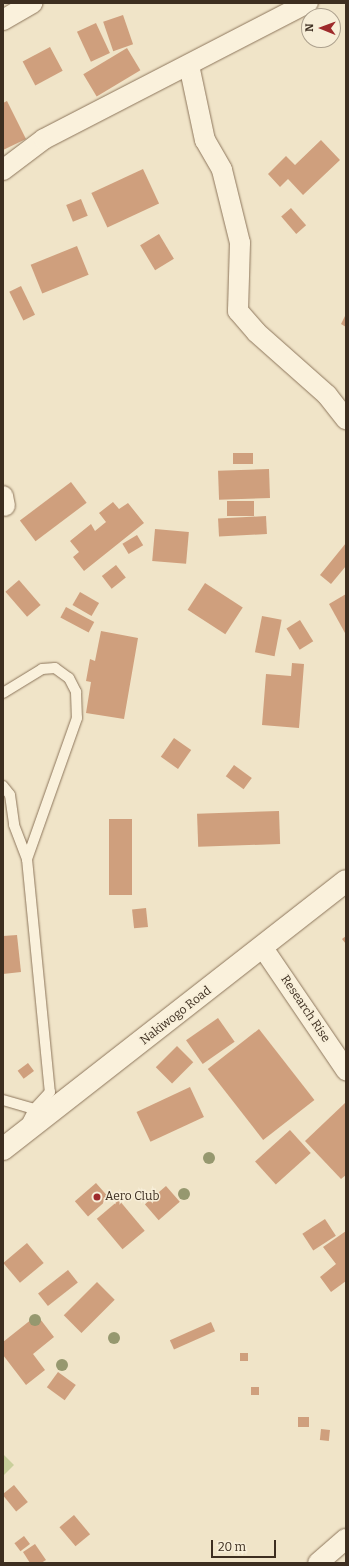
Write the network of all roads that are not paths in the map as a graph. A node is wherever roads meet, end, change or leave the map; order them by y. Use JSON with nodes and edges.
{"nodes":[{"id":1,"x":32,"y":3,"type":"edge"},
{"id":2,"x":308,"y":3,"type":"edge"},
{"id":3,"x":3,"y":20,"type":"edge"},
{"id":4,"x":189,"y":65,"type":"junction"},
{"id":5,"x":3,"y":170,"type":"edge"},
{"id":6,"x":346,"y":419,"type":"edge"},
{"id":7,"x":3,"y":693,"type":"edge"},
{"id":8,"x":3,"y":786,"type":"edge"},
{"id":9,"x":28,"y":859,"type":"junction"},
{"id":10,"x":346,"y":881,"type":"edge"},
{"id":11,"x":264,"y":948,"type":"junction"},
{"id":12,"x":346,"y":1070,"type":"edge"},
{"id":13,"x":3,"y":1100,"type":"edge"},
{"id":14,"x":34,"y":1109,"type":"junction"},
{"id":15,"x":12,"y":1143,"type":"edge"},
{"id":16,"x":346,"y":1539,"type":"edge"},
{"id":17,"x":318,"y":1563,"type":"edge"}],
"edges":[{"from":1,"to":3,"type":"street"},
{"from":2,"to":4,"type":"street"},
{"from":4,"to":5,"type":"street"},
{"from":4,"to":6,"type":"street"},
{"from":7,"to":9,"type":"lane"},
{"from":8,"to":9,"type":"lane"},
{"from":9,"to":14,"type":"lane"},
{"from":10,"to":11,"type":"street","name":"Nakiwogo Road"},
{"from":11,"to":12,"type":"street","name":"Research Rise"},
{"from":11,"to":15,"type":"street","name":"Nakiwogo Road"},
{"from":13,"to":14,"type":"lane"},
{"from":14,"to":15,"type":"lane"},
{"from":16,"to":17,"type":"street"}]}
